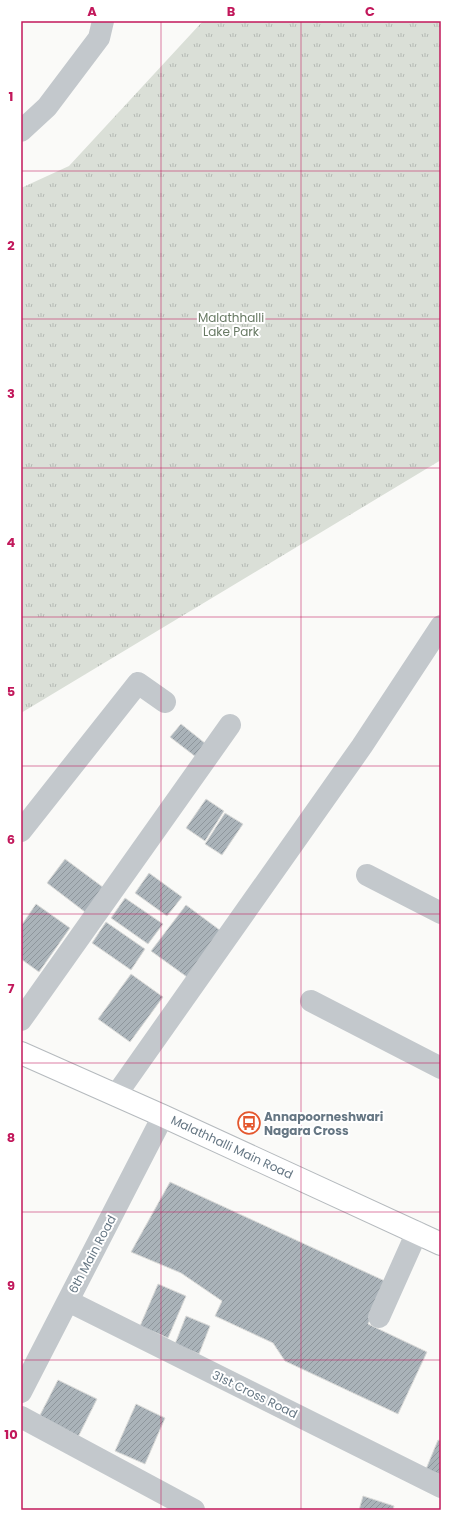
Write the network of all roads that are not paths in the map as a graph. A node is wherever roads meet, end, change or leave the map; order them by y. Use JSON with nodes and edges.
{"nodes":[{"id":1,"x":103,"y":21,"type":"edge"},
{"id":2,"x":21,"y":131,"type":"edge"},
{"id":3,"x":441,"y":626,"type":"edge"},
{"id":4,"x":165,"y":702,"type":"dead end"},
{"id":5,"x":230,"y":726,"type":"dead end"},
{"id":6,"x":21,"y":831,"type":"edge"},
{"id":7,"x":367,"y":875,"type":"dead end"},
{"id":8,"x":441,"y":913,"type":"edge"},
{"id":9,"x":311,"y":1001,"type":"dead end"},
{"id":10,"x":21,"y":1020,"type":"edge"},
{"id":11,"x":21,"y":1053,"type":"edge"},
{"id":12,"x":441,"y":1068,"type":"edge"},
{"id":13,"x":116,"y":1095,"type":"junction"},
{"id":14,"x":163,"y":1116,"type":"junction"},
{"id":15,"x":416,"y":1232,"type":"junction"},
{"id":16,"x":441,"y":1244,"type":"edge"},
{"id":17,"x":68,"y":1301,"type":"junction"},
{"id":18,"x":379,"y":1317,"type":"dead end"},
{"id":19,"x":21,"y":1392,"type":"edge"},
{"id":20,"x":21,"y":1417,"type":"edge"},
{"id":21,"x":441,"y":1487,"type":"edge"},
{"id":22,"x":194,"y":1510,"type":"edge"}],
"edges":[{"from":1,"to":2,"type":"street"},
{"from":3,"to":13,"type":"street"},
{"from":4,"to":6,"type":"street"},
{"from":5,"to":10,"type":"street"},
{"from":7,"to":8,"type":"street"},
{"from":9,"to":12,"type":"street"},
{"from":11,"to":13,"type":"main road","name":"Malathhalli Main Road"},
{"from":13,"to":14,"type":"main road","name":"Malathhalli Main Road"},
{"from":14,"to":15,"type":"main road","name":"Malathhalli Main Road"},
{"from":14,"to":17,"type":"street","name":"6th Main Road"},
{"from":15,"to":16,"type":"main road","name":"Malathhalli Main Road"},
{"from":15,"to":18,"type":"street"},
{"from":17,"to":19,"type":"street","name":"6th Main Road"},
{"from":17,"to":21,"type":"street","name":"31st Cross Road"},
{"from":20,"to":22,"type":"street"}]}
